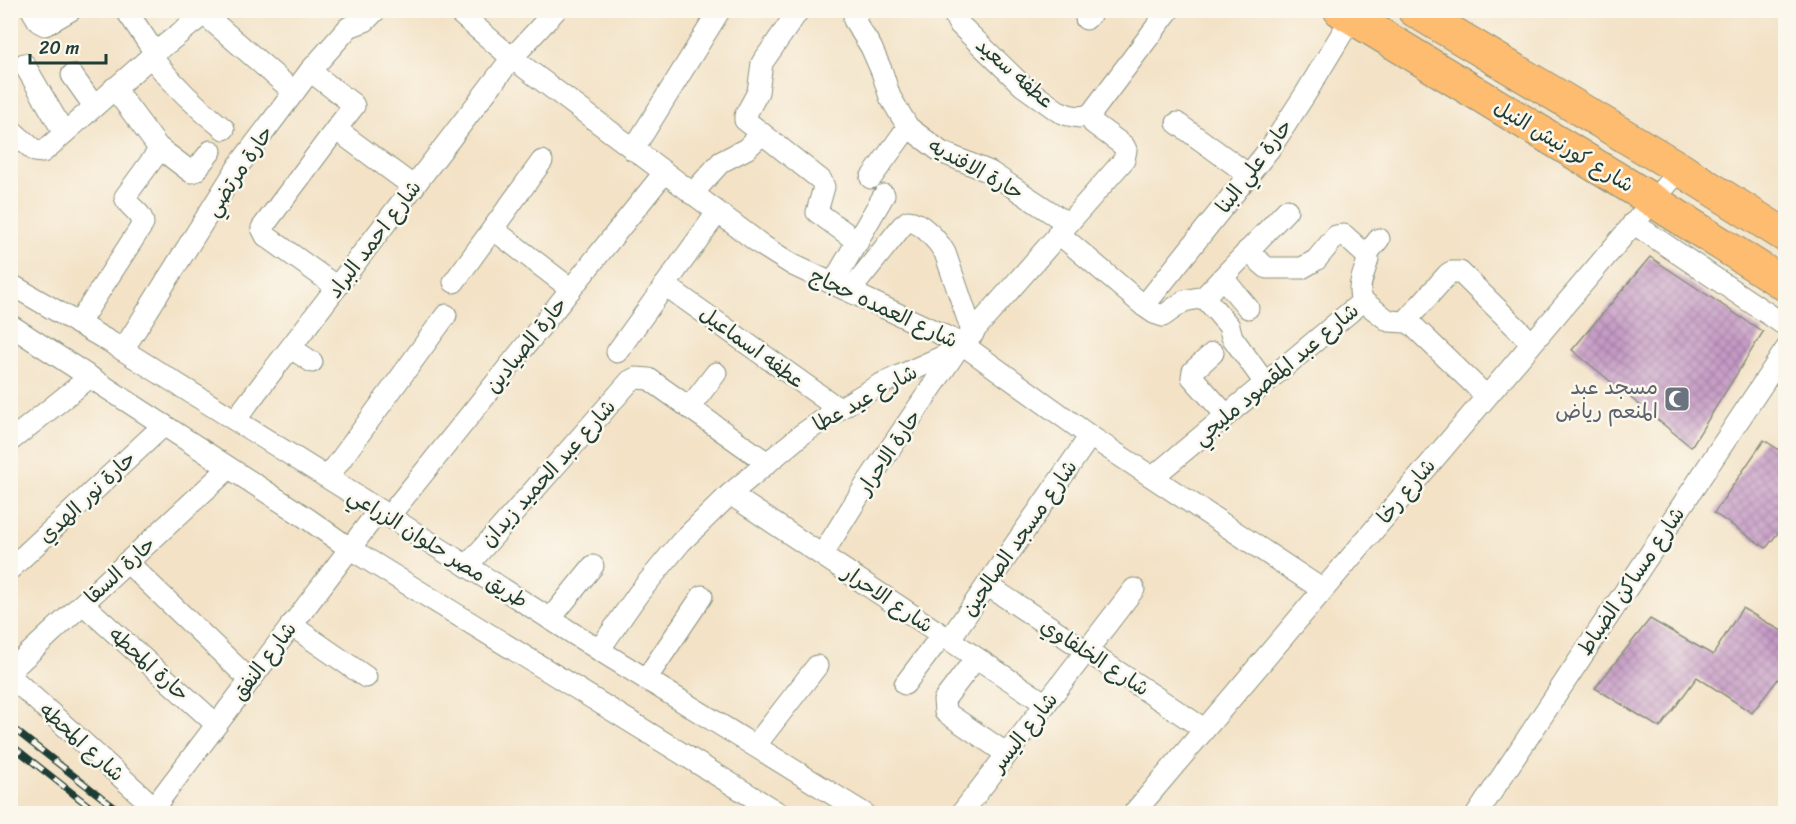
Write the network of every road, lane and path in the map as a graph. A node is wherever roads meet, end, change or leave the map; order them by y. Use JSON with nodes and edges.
{"nodes":[{"id":1,"x":32,"y":10,"type":"edge"},
{"id":2,"x":71,"y":10,"type":"edge"},
{"id":3,"x":126,"y":10,"type":"edge"},
{"id":4,"x":456,"y":10,"type":"edge"},
{"id":5,"x":556,"y":10,"type":"edge"},
{"id":6,"x":720,"y":10,"type":"edge"},
{"id":7,"x":799,"y":10,"type":"edge"},
{"id":8,"x":860,"y":10,"type":"edge"},
{"id":9,"x":957,"y":10,"type":"edge"},
{"id":10,"x":1169,"y":10,"type":"edge"},
{"id":11,"x":1414,"y":10,"type":"edge"},
{"id":12,"x":206,"y":12,"type":"edge"},
{"id":13,"x":365,"y":14,"type":"edge"},
{"id":14,"x":1346,"y":14,"type":"edge"},
{"id":15,"x":153,"y":55,"type":"junction"},
{"id":16,"x":512,"y":58,"type":"junction"},
{"id":17,"x":24,"y":64,"type":"dead end"},
{"id":18,"x":310,"y":71,"type":"junction"},
{"id":19,"x":72,"y":75,"type":"dead end"},
{"id":20,"x":114,"y":88,"type":"junction"},
{"id":21,"x":294,"y":92,"type":"junction"},
{"id":22,"x":94,"y":106,"type":"junction"},
{"id":23,"x":1090,"y":115,"type":"junction"},
{"id":24,"x":1177,"y":123,"type":"dead end"},
{"id":25,"x":339,"y":125,"type":"junction"},
{"id":26,"x":908,"y":127,"type":"junction"},
{"id":27,"x":10,"y":129,"type":"edge"},
{"id":28,"x":224,"y":129,"type":"dead end"},
{"id":29,"x":64,"y":133,"type":"junction"},
{"id":30,"x":762,"y":134,"type":"junction"},
{"id":31,"x":160,"y":150,"type":"junction"},
{"id":32,"x":633,"y":150,"type":"junction"},
{"id":33,"x":212,"y":151,"type":"dead end"},
{"id":34,"x":542,"y":160,"type":"dead end"},
{"id":35,"x":1680,"y":169,"type":"junction"},
{"id":36,"x":664,"y":173,"type":"junction"},
{"id":37,"x":1249,"y":175,"type":"junction"},
{"id":38,"x":871,"y":178,"type":"dead end"},
{"id":39,"x":414,"y":187,"type":"junction"},
{"id":40,"x":692,"y":194,"type":"junction"},
{"id":41,"x":884,"y":195,"type":"dead end"},
{"id":42,"x":1287,"y":210,"type":"dead end"},
{"id":43,"x":1643,"y":212,"type":"junction"},
{"id":44,"x":717,"y":213,"type":"junction"},
{"id":45,"x":1063,"y":228,"type":"junction"},
{"id":46,"x":493,"y":229,"type":"junction"},
{"id":47,"x":1785,"y":236,"type":"edge"},
{"id":48,"x":858,"y":242,"type":"junction"},
{"id":49,"x":1247,"y":251,"type":"junction"},
{"id":50,"x":1222,"y":278,"type":"junction"},
{"id":51,"x":454,"y":282,"type":"dead end"},
{"id":52,"x":10,"y":284,"type":"edge"},
{"id":53,"x":666,"y":285,"type":"junction"},
{"id":54,"x":1785,"y":285,"type":"edge"},
{"id":55,"x":337,"y":287,"type":"junction"},
{"id":56,"x":842,"y":287,"type":"junction"},
{"id":57,"x":571,"y":289,"type":"junction"},
{"id":58,"x":1204,"y":297,"type":"junction"},
{"id":59,"x":1363,"y":301,"type":"junction"},
{"id":60,"x":1144,"y":306,"type":"junction"},
{"id":61,"x":1248,"y":308,"type":"dead end"},
{"id":62,"x":446,"y":315,"type":"dead end"},
{"id":63,"x":1408,"y":321,"type":"junction"},
{"id":64,"x":78,"y":324,"type":"junction"},
{"id":65,"x":1785,"y":326,"type":"edge"},
{"id":66,"x":13,"y":331,"type":"edge"},
{"id":67,"x":964,"y":343,"type":"junction"},
{"id":68,"x":1532,"y":343,"type":"junction"},
{"id":69,"x":291,"y":348,"type":"junction"},
{"id":70,"x":1785,"y":349,"type":"edge"},
{"id":71,"x":123,"y":350,"type":"junction"},
{"id":72,"x":617,"y":352,"type":"dead end"},
{"id":73,"x":1213,"y":353,"type":"dead end"},
{"id":74,"x":312,"y":362,"type":"dead end"},
{"id":75,"x":716,"y":373,"type":"dead end"},
{"id":76,"x":90,"y":377,"type":"junction"},
{"id":77,"x":1265,"y":383,"type":"junction"},
{"id":78,"x":1486,"y":396,"type":"junction"},
{"id":79,"x":689,"y":408,"type":"junction"},
{"id":80,"x":839,"y":409,"type":"junction"},
{"id":81,"x":1226,"y":415,"type":"junction"},
{"id":82,"x":236,"y":420,"type":"junction"},
{"id":83,"x":164,"y":425,"type":"junction"},
{"id":84,"x":1090,"y":436,"type":"junction"},
{"id":85,"x":10,"y":441,"type":"edge"},
{"id":86,"x":766,"y":462,"type":"junction"},
{"id":87,"x":229,"y":468,"type":"junction"},
{"id":88,"x":328,"y":477,"type":"junction"},
{"id":89,"x":1153,"y":477,"type":"junction"},
{"id":90,"x":730,"y":494,"type":"junction"},
{"id":91,"x":384,"y":513,"type":"junction"},
{"id":92,"x":350,"y":548,"type":"junction"},
{"id":93,"x":822,"y":555,"type":"junction"},
{"id":94,"x":127,"y":562,"type":"junction"},
{"id":95,"x":467,"y":566,"type":"junction"},
{"id":96,"x":593,"y":566,"type":"dead end"},
{"id":97,"x":10,"y":568,"type":"edge"},
{"id":98,"x":987,"y":585,"type":"junction"},
{"id":99,"x":1134,"y":590,"type":"dead end"},
{"id":100,"x":1323,"y":590,"type":"junction"},
{"id":101,"x":702,"y":596,"type":"dead end"},
{"id":102,"x":82,"y":604,"type":"junction"},
{"id":103,"x":550,"y":619,"type":"junction"},
{"id":104,"x":291,"y":625,"type":"junction"},
{"id":105,"x":946,"y":637,"type":"junction"},
{"id":106,"x":599,"y":650,"type":"junction"},
{"id":107,"x":1086,"y":651,"type":"junction"},
{"id":108,"x":976,"y":658,"type":"junction"},
{"id":109,"x":817,"y":666,"type":"dead end"},
{"id":110,"x":10,"y":671,"type":"edge"},
{"id":111,"x":10,"y":676,"type":"edge"},
{"id":112,"x":366,"y":677,"type":"dead end"},
{"id":113,"x":646,"y":679,"type":"junction"},
{"id":114,"x":250,"y":680,"type":"junction"},
{"id":115,"x":905,"y":684,"type":"dead end"},
{"id":116,"x":1046,"y":704,"type":"junction"},
{"id":117,"x":216,"y":724,"type":"junction"},
{"id":118,"x":1204,"y":729,"type":"junction"},
{"id":119,"x":755,"y":746,"type":"junction"},
{"id":120,"x":1007,"y":754,"type":"junction"},
{"id":121,"x":151,"y":810,"type":"edge"},
{"id":122,"x":780,"y":813,"type":"edge"},
{"id":123,"x":865,"y":813,"type":"edge"},
{"id":124,"x":961,"y":813,"type":"edge"},
{"id":125,"x":1133,"y":813,"type":"edge"},
{"id":126,"x":1477,"y":813,"type":"edge"}],
"edges":[{"from":1,"to":2,"type":"street"},
{"from":3,"to":15,"type":"street"},
{"from":4,"to":16,"type":"street","name":"شارع العمده حجاج"},
{"from":5,"to":16,"type":"street","name":"شارع احمد البراد"},
{"from":6,"to":32,"type":"street"},
{"from":7,"to":30,"type":"street"},
{"from":8,"to":26,"type":"street","name":"حارة الافنديه"},
{"from":9,"to":23,"type":"street","name":"عطفه سعيد"},
{"from":10,"to":23,"type":"street"},
{"from":11,"to":35,"type":"highway","name":"شارع كورنيش النيل"},
{"from":12,"to":15,"type":"street"},
{"from":12,"to":21,"type":"street"},
{"from":13,"to":18,"type":"street","name":"حارة مرتضي"},
{"from":14,"to":37,"type":"street","name":"حارة علي البنا"},
{"from":14,"to":43,"type":"highway","name":"شارع كورنيش النيل"},
{"from":15,"to":20,"type":"street"},
{"from":15,"to":28,"type":"street"},
{"from":16,"to":32,"type":"street","name":"شارع العمده حجاج"},
{"from":16,"to":39,"type":"street","name":"شارع احمد البراد"},
{"from":17,"to":29,"type":"street"},
{"from":18,"to":21,"type":"street","name":"حارة مرتضي"},
{"from":18,"to":25,"type":"street"},
{"from":19,"to":22,"type":"street"},
{"from":20,"to":22,"type":"street"},
{"from":20,"to":31,"type":"street"},
{"from":21,"to":71,"type":"street","name":"حارة مرتضي"},
{"from":22,"to":29,"type":"street"},
{"from":23,"to":45,"type":"street","name":"شارع عيد عطا"},
{"from":24,"to":37,"type":"street"},
{"from":25,"to":39,"type":"street"},
{"from":25,"to":55,"type":"street"},
{"from":26,"to":38,"type":"street"},
{"from":26,"to":45,"type":"street","name":"حارة الافنديه"},
{"from":27,"to":29,"type":"street"},
{"from":30,"to":40,"type":"street"},
{"from":30,"to":48,"type":"street"},
{"from":31,"to":33,"type":"street"},
{"from":31,"to":64,"type":"street"},
{"from":32,"to":36,"type":"street","name":"شارع العمده حجاج"},
{"from":34,"to":46,"type":"street"},
{"from":35,"to":43,"type":"street","name":"شارع رخا"},
{"from":35,"to":47,"type":"highway","name":"شارع كورنيش النيل"},
{"from":36,"to":40,"type":"street","name":"شارع العمده حجاج"},
{"from":36,"to":57,"type":"street","name":"حارة الصيادين"},
{"from":37,"to":60,"type":"street","name":"حارة علي البنا"},
{"from":39,"to":55,"type":"street","name":"شارع احمد البراد"},
{"from":40,"to":44,"type":"street","name":"شارع العمده حجاج"},
{"from":41,"to":48,"type":"street"},
{"from":42,"to":49,"type":"street"},
{"from":43,"to":54,"type":"highway","name":"شارع كورنيش النيل"},
{"from":43,"to":65,"type":"street"},
{"from":43,"to":68,"type":"street","name":"شارع رخا"},
{"from":44,"to":53,"type":"street"},
{"from":44,"to":56,"type":"street","name":"شارع العمده حجاج"},
{"from":45,"to":60,"type":"street","name":"حارة الافنديه"},
{"from":45,"to":67,"type":"street","name":"شارع عيد عطا"},
{"from":46,"to":51,"type":"street"},
{"from":46,"to":57,"type":"street"},
{"from":48,"to":56,"type":"street"},
{"from":49,"to":50,"type":"street"},
{"from":49,"to":59,"type":"street"},
{"from":50,"to":58,"type":"street"},
{"from":50,"to":61,"type":"street"},
{"from":52,"to":64,"type":"street","name":"طريق مصر حلوان الزراعي"},
{"from":53,"to":72,"type":"street"},
{"from":53,"to":80,"type":"street","name":"عطفه اسماعيل"},
{"from":55,"to":69,"type":"street","name":"شارع احمد البراد"},
{"from":56,"to":67,"type":"street","name":"شارع العمده حجاج"},
{"from":56,"to":67,"type":"street"},
{"from":57,"to":91,"type":"street","name":"حارة الصيادين"},
{"from":58,"to":60,"type":"street","name":"حارة الافنديه"},
{"from":58,"to":77,"type":"street"},
{"from":59,"to":63,"type":"street","name":"شارع عبد المقصود مليجي"},
{"from":59,"to":77,"type":"street","name":"شارع عبد المقصود مليجي"},
{"from":62,"to":88,"type":"street"},
{"from":63,"to":68,"type":"street"},
{"from":63,"to":78,"type":"street"},
{"from":64,"to":71,"type":"street","name":"طريق مصر حلوان الزراعي"},
{"from":66,"to":76,"type":"street"},
{"from":67,"to":80,"type":"street","name":"شارع عيد عطا"},
{"from":67,"to":84,"type":"street","name":"شارع العمده حجاج"},
{"from":67,"to":93,"type":"street","name":"حارة الاحرار"},
{"from":68,"to":78,"type":"street","name":"شارع رخا"},
{"from":69,"to":74,"type":"street"},
{"from":69,"to":82,"type":"street","name":"شارع احمد البراد"},
{"from":70,"to":126,"type":"street","name":"شارع مساكن الضباط"},
{"from":71,"to":82,"type":"street","name":"طريق مصر حلوان الزراعي"},
{"from":73,"to":81,"type":"street"},
{"from":75,"to":79,"type":"street"},
{"from":76,"to":83,"type":"street"},
{"from":76,"to":85,"type":"street"},
{"from":77,"to":81,"type":"street","name":"شارع عبد المقصود مليجي"},
{"from":78,"to":100,"type":"street","name":"شارع رخا"},
{"from":79,"to":86,"type":"street"},
{"from":79,"to":95,"type":"street","name":"شارع عبد الحميد زيدان"},
{"from":80,"to":86,"type":"street","name":"شارع عيد عطا"},
{"from":81,"to":89,"type":"street","name":"شارع عبد المقصود مليجي"},
{"from":82,"to":88,"type":"street","name":"طريق مصر حلوان الزراعي"},
{"from":83,"to":87,"type":"street"},
{"from":83,"to":97,"type":"street","name":"حارة نور الهدي"},
{"from":84,"to":89,"type":"street","name":"شارع العمده حجاج"},
{"from":84,"to":98,"type":"street","name":"شارع مسجد الصالحين"},
{"from":86,"to":90,"type":"street","name":"شارع عيد عطا"},
{"from":87,"to":92,"type":"street"},
{"from":87,"to":94,"type":"street","name":"حارة السقا"},
{"from":88,"to":91,"type":"street","name":"طريق مصر حلوان الزراعي"},
{"from":89,"to":100,"type":"street","name":"شارع العمده حجاج"},
{"from":90,"to":93,"type":"street","name":"شارع الاحرار"},
{"from":90,"to":106,"type":"street","name":"شارع عيد عطا"},
{"from":91,"to":92,"type":"street","name":"شارع النفق"},
{"from":91,"to":95,"type":"street","name":"طريق مصر حلوان الزراعي"},
{"from":92,"to":104,"type":"street","name":"شارع النفق"},
{"from":92,"to":122,"type":"street"},
{"from":93,"to":105,"type":"street","name":"شارع الاحرار"},
{"from":94,"to":102,"type":"street","name":"حارة السقا"},
{"from":94,"to":114,"type":"street"},
{"from":95,"to":103,"type":"street","name":"طريق مصر حلوان الزراعي"},
{"from":96,"to":103,"type":"street"},
{"from":98,"to":105,"type":"street","name":"شارع مسجد الصالحين"},
{"from":98,"to":107,"type":"street","name":"شارع الخلفاوي"},
{"from":99,"to":107,"type":"street","name":"شارع اليسر"},
{"from":100,"to":118,"type":"street","name":"شارع رخا"},
{"from":101,"to":113,"type":"street"},
{"from":102,"to":110,"type":"street","name":"حارة السقا"},
{"from":102,"to":117,"type":"street","name":"حارة المحطه"},
{"from":103,"to":106,"type":"street","name":"طريق مصر حلوان الزراعي"},
{"from":104,"to":112,"type":"street"},
{"from":104,"to":114,"type":"street","name":"شارع النفق"},
{"from":105,"to":108,"type":"street","name":"شارع الاحرار"},
{"from":105,"to":115,"type":"street","name":"شارع مسجد الصالحين"},
{"from":106,"to":113,"type":"street","name":"طريق مصر حلوان الزراعي"},
{"from":107,"to":116,"type":"street","name":"شارع اليسر"},
{"from":107,"to":118,"type":"street","name":"شارع الخلفاوي"},
{"from":108,"to":116,"type":"street","name":"شارع الاحرار"},
{"from":108,"to":120,"type":"street"},
{"from":109,"to":119,"type":"street"},
{"from":111,"to":121,"type":"street","name":"شارع المحطه"},
{"from":113,"to":119,"type":"street","name":"طريق مصر حلوان الزراعي"},
{"from":114,"to":117,"type":"street","name":"شارع النفق"},
{"from":116,"to":120,"type":"street","name":"شارع اليسر"},
{"from":117,"to":121,"type":"street","name":"شارع النفق"},
{"from":118,"to":125,"type":"street","name":"شارع رخا"},
{"from":119,"to":123,"type":"street","name":"طريق مصر حلوان الزراعي"},
{"from":120,"to":124,"type":"street","name":"شارع اليسر"}]}
